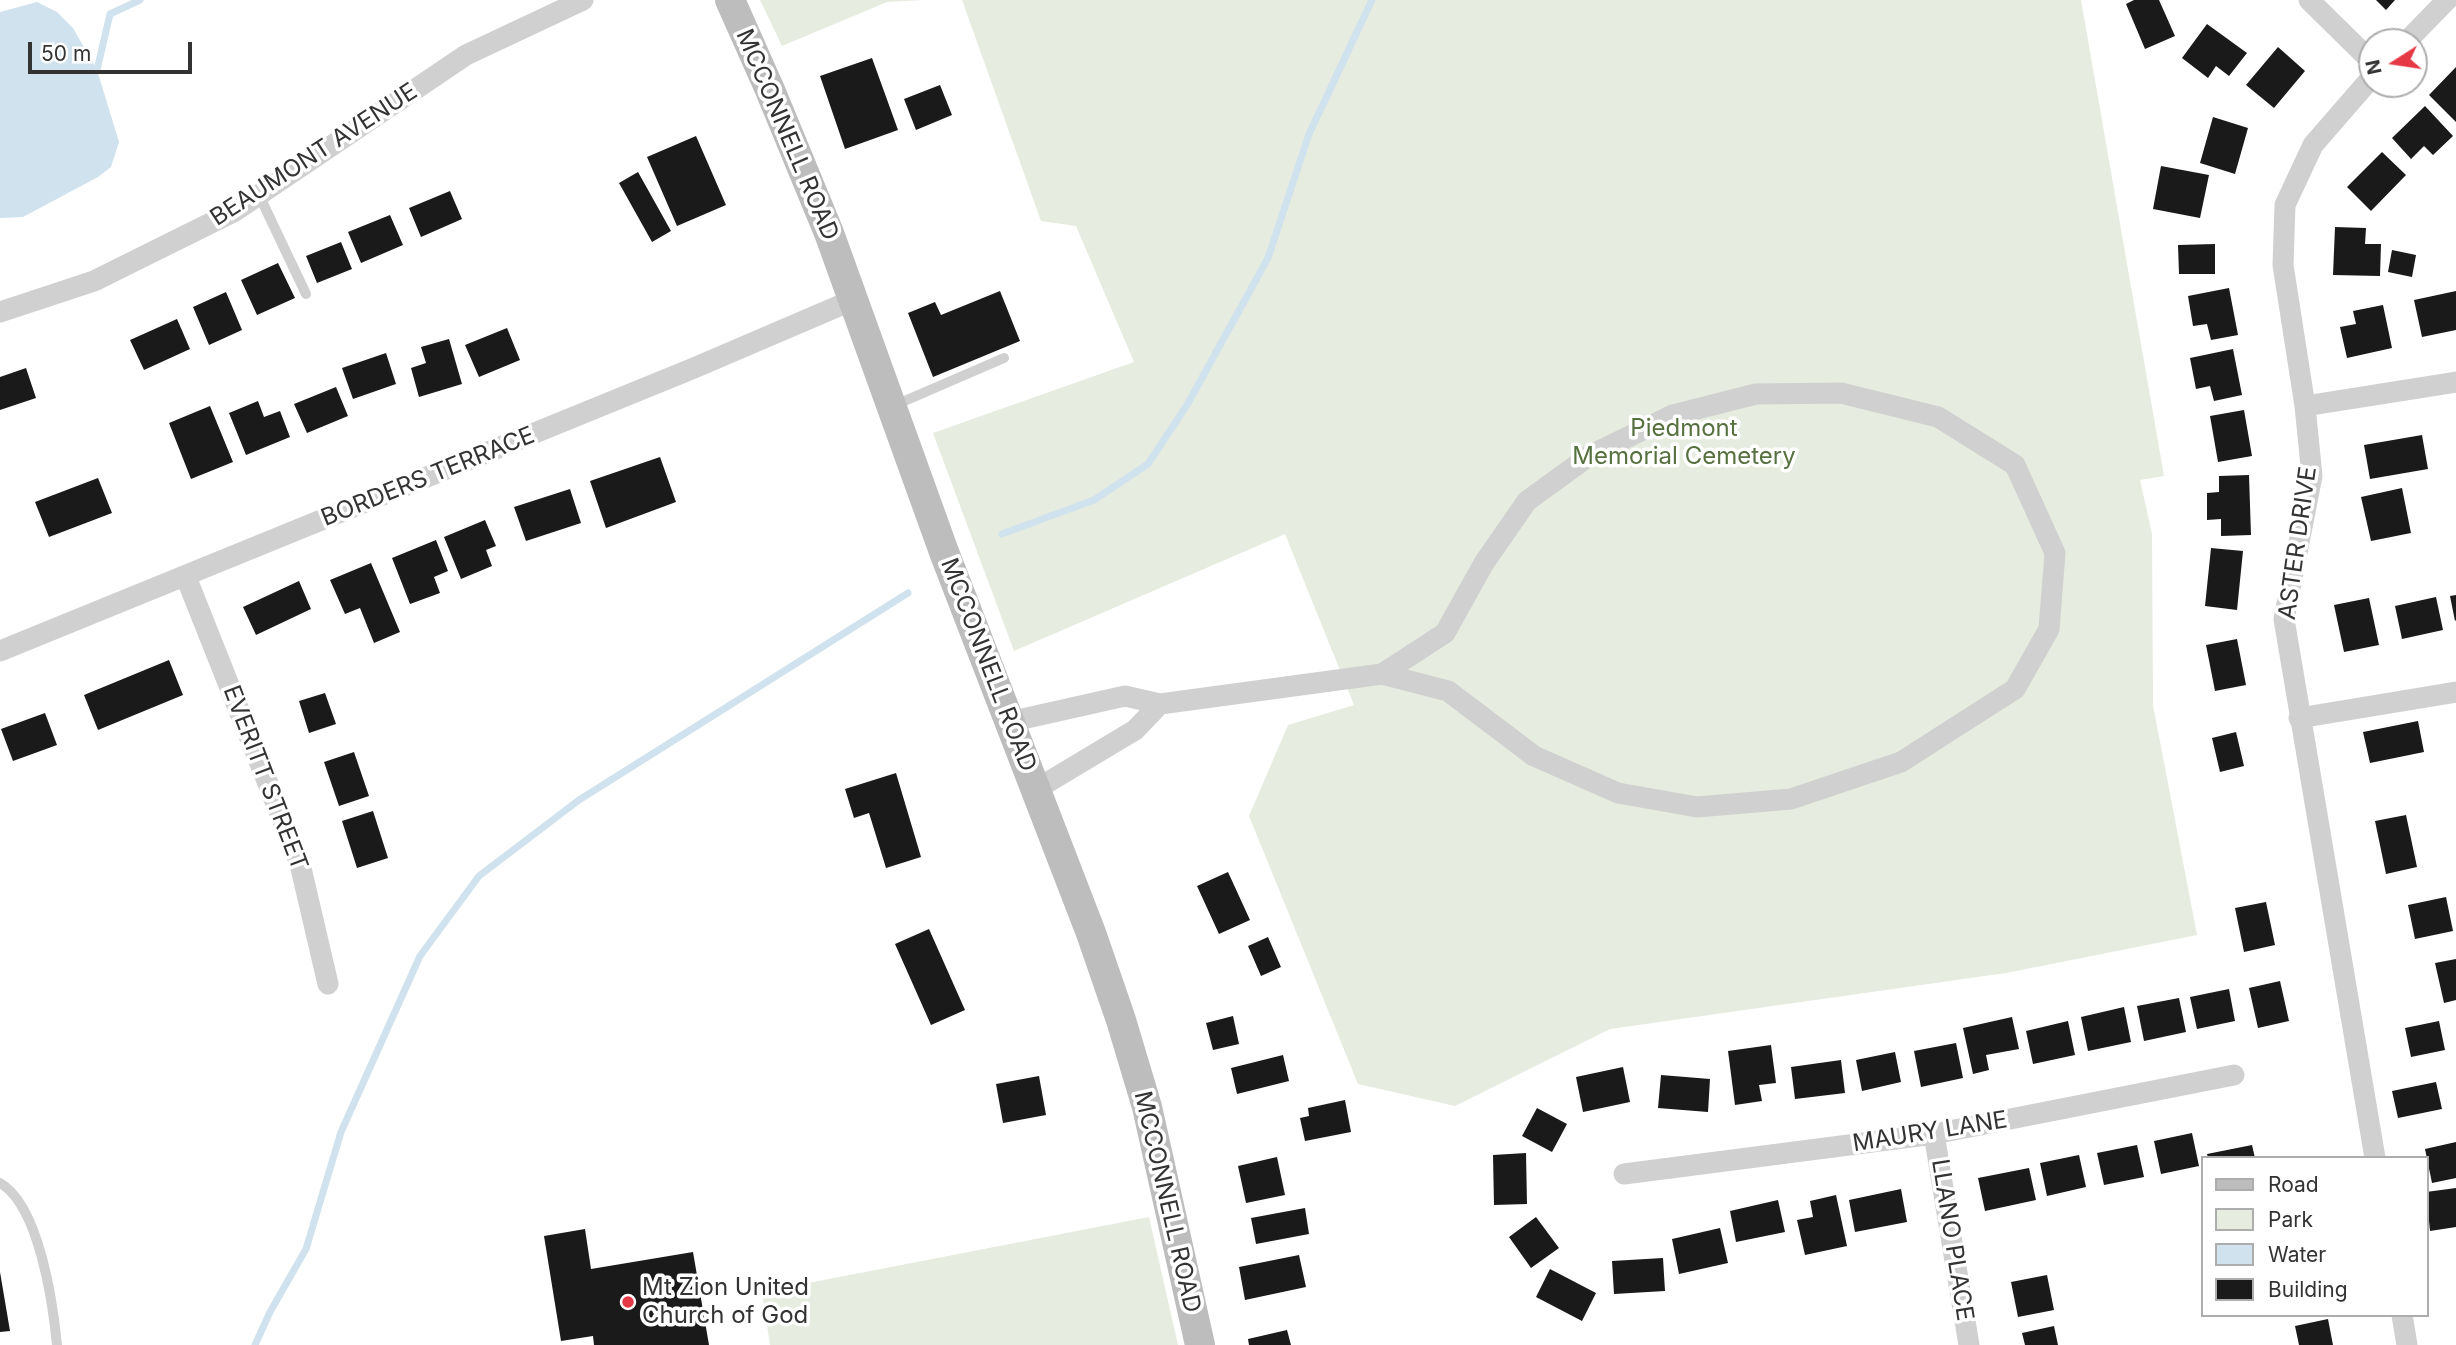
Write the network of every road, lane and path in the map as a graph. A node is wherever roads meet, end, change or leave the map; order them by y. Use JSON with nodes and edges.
{"nodes":[{"id":1,"x":583,"y":0,"type":"edge"},
{"id":2,"x":730,"y":0,"type":"edge"},
{"id":3,"x":2309,"y":0,"type":"edge"},
{"id":4,"x":2447,"y":0,"type":"edge"},
{"id":5,"x":2420,"y":28,"type":"edge"},
{"id":6,"x":2358,"y":48,"type":"edge"},
{"id":7,"x":2358,"y":93,"type":"edge"},
{"id":8,"x":259,"y":195,"type":"junction"},
{"id":9,"x":306,"y":295,"type":"dead end"},
{"id":10,"x":855,"y":299,"type":"junction"},
{"id":11,"x":0,"y":312,"type":"edge"},
{"id":12,"x":1004,"y":358,"type":"dead end"},
{"id":13,"x":2456,"y":382,"type":"edge"},
{"id":14,"x":2305,"y":405,"type":"junction"},
{"id":15,"x":893,"y":406,"type":"junction"},
{"id":16,"x":186,"y":577,"type":"junction"},
{"id":17,"x":0,"y":651,"type":"edge"},
{"id":18,"x":1382,"y":674,"type":"junction"},
{"id":19,"x":2456,"y":692,"type":"edge"},
{"id":20,"x":1160,"y":704,"type":"junction"},
{"id":21,"x":2299,"y":718,"type":"junction"},
{"id":22,"x":1009,"y":722,"type":"junction"},
{"id":23,"x":1035,"y":790,"type":"junction"},
{"id":24,"x":328,"y":984,"type":"dead end"},
{"id":25,"x":2234,"y":1075,"type":"dead end"},
{"id":26,"x":1934,"y":1134,"type":"junction"},
{"id":27,"x":2375,"y":1156,"type":"edge"},
{"id":28,"x":1624,"y":1174,"type":"dead end"},
{"id":29,"x":0,"y":1183,"type":"edge"},
{"id":30,"x":2402,"y":1317,"type":"edge"},
{"id":31,"x":57,"y":1345,"type":"edge"},
{"id":32,"x":1200,"y":1345,"type":"edge"},
{"id":33,"x":1969,"y":1345,"type":"edge"},
{"id":34,"x":2407,"y":1345,"type":"edge"}],
"edges":[{"from":1,"to":8,"type":"street","name":"BEAUMONT AVENUE"},
{"from":2,"to":10,"type":"street","name":"MCCONNELL ROAD"},
{"from":3,"to":6,"type":"street"},
{"from":4,"to":5,"type":"street"},
{"from":7,"to":14,"type":"street","name":"ASTER DRIVE"},
{"from":8,"to":9,"type":"lane"},
{"from":8,"to":11,"type":"street","name":"BEAUMONT AVENUE"},
{"from":10,"to":15,"type":"street","name":"MCCONNELL ROAD"},
{"from":10,"to":16,"type":"street","name":"BORDERS TERRACE"},
{"from":12,"to":15,"type":"lane"},
{"from":13,"to":14,"type":"street"},
{"from":14,"to":21,"type":"street","name":"ASTER DRIVE"},
{"from":15,"to":22,"type":"street","name":"MCCONNELL ROAD"},
{"from":16,"to":17,"type":"street","name":"BORDERS TERRACE"},
{"from":16,"to":24,"type":"street","name":"EVERITT STREET"},
{"from":18,"to":18,"type":"street"},
{"from":18,"to":20,"type":"street"},
{"from":19,"to":21,"type":"street"},
{"from":20,"to":22,"type":"street"},
{"from":20,"to":23,"type":"street"},
{"from":21,"to":27,"type":"street","name":"ASTER DRIVE"},
{"from":22,"to":23,"type":"street","name":"MCCONNELL ROAD"},
{"from":23,"to":32,"type":"street","name":"MCCONNELL ROAD"},
{"from":25,"to":26,"type":"street","name":"MAURY LANE"},
{"from":26,"to":28,"type":"street","name":"MAURY LANE"},
{"from":26,"to":33,"type":"street","name":"LLANO PLACE"},
{"from":29,"to":31,"type":"lane"},
{"from":30,"to":34,"type":"street"}]}
